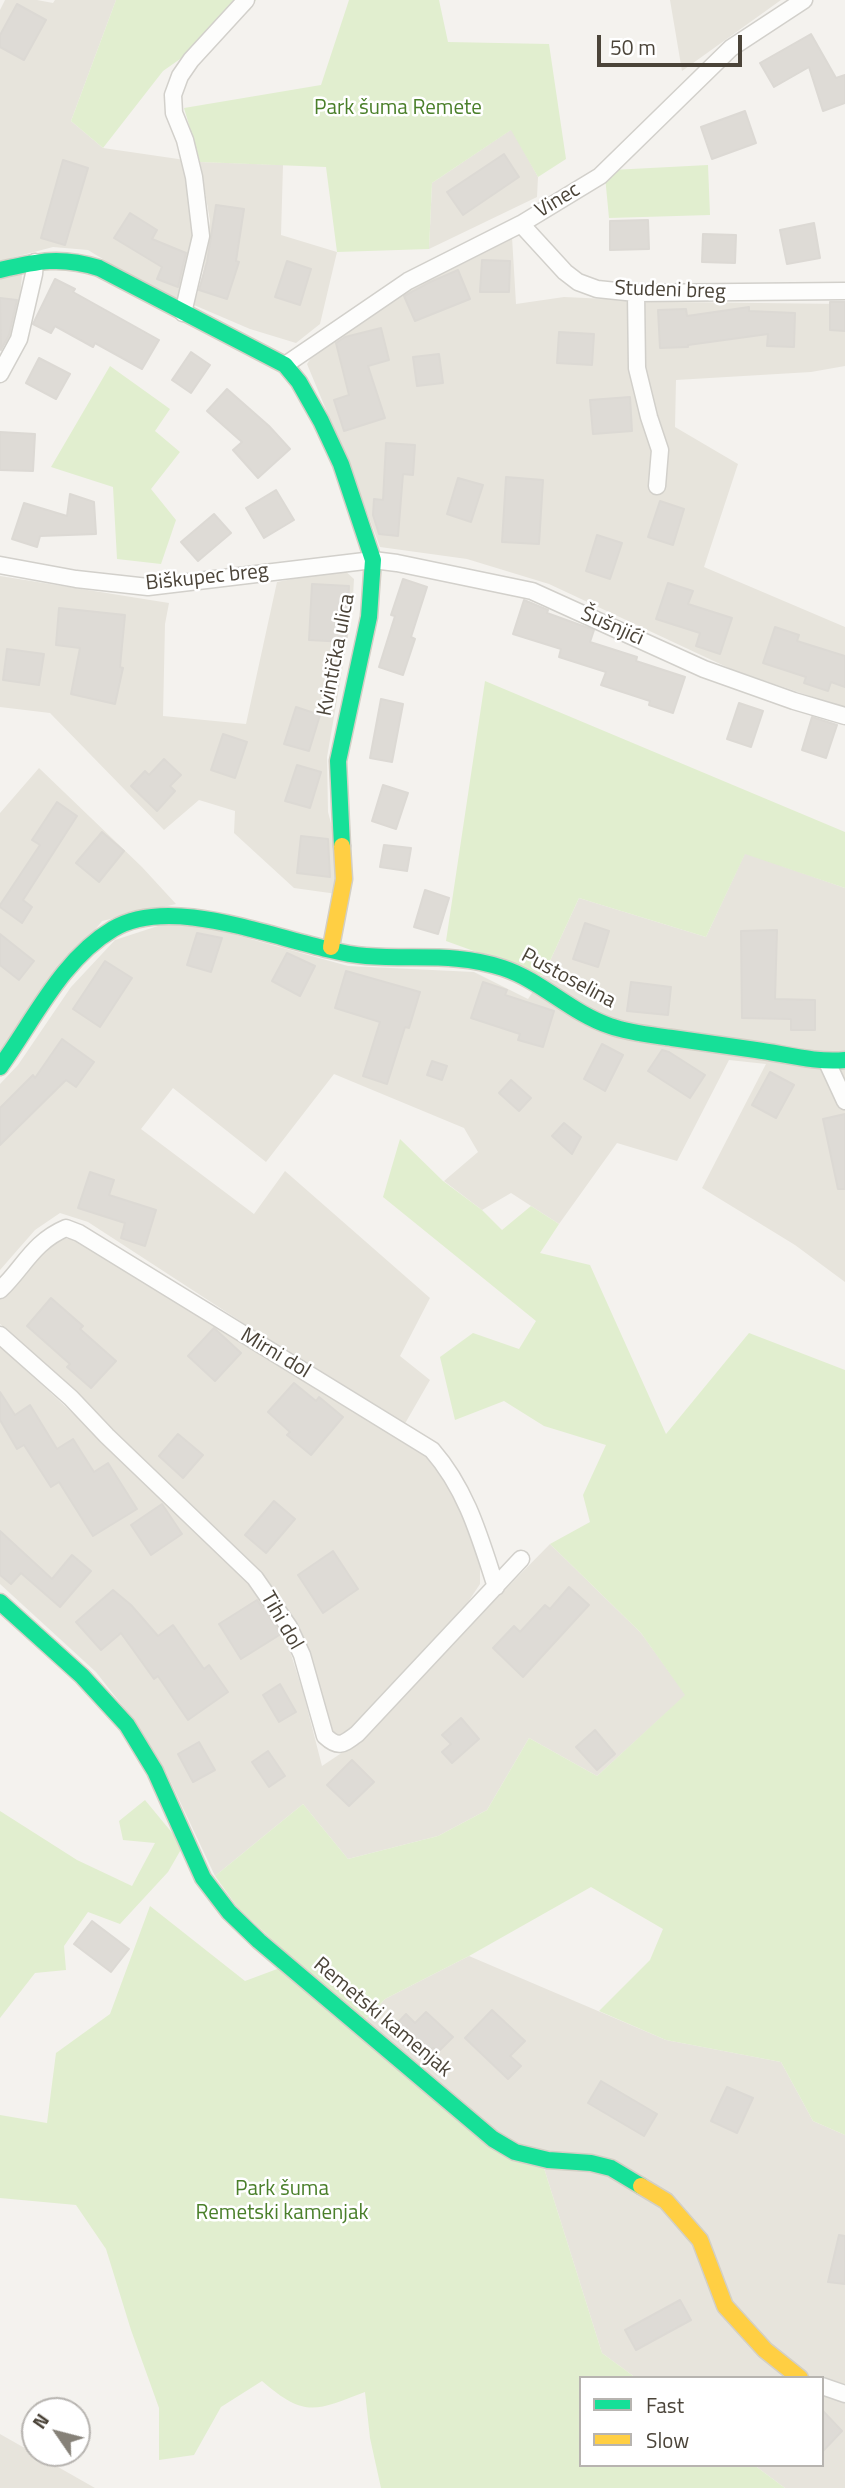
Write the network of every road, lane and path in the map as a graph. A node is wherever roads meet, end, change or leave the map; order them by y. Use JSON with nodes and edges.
{"nodes":[{"id":1,"x":246,"y":0,"type":"edge"},
{"id":2,"x":804,"y":0,"type":"edge"},
{"id":3,"x":521,"y":224,"type":"junction"},
{"id":4,"x":35,"y":262,"type":"junction"},
{"id":5,"x":0,"y":270,"type":"edge"},
{"id":6,"x":845,"y":292,"type":"edge"},
{"id":7,"x":636,"y":293,"type":"junction"},
{"id":8,"x":183,"y":313,"type":"junction"},
{"id":9,"x":285,"y":365,"type":"junction"},
{"id":10,"x":0,"y":374,"type":"edge"},
{"id":11,"x":657,"y":485,"type":"dead end"},
{"id":12,"x":373,"y":560,"type":"junction"},
{"id":13,"x":0,"y":565,"type":"edge"},
{"id":14,"x":845,"y":716,"type":"edge"},
{"id":15,"x":331,"y":947,"type":"junction"},
{"id":16,"x":845,"y":1060,"type":"edge"},
{"id":17,"x":827,"y":1062,"type":"junction"},
{"id":18,"x":0,"y":1067,"type":"edge"},
{"id":19,"x":845,"y":1101,"type":"edge"},
{"id":20,"x":0,"y":1290,"type":"edge"},
{"id":21,"x":0,"y":1335,"type":"edge"},
{"id":22,"x":521,"y":1559,"type":"dead end"},
{"id":23,"x":496,"y":1587,"type":"junction"},
{"id":24,"x":0,"y":1602,"type":"edge"},
{"id":25,"x":798,"y":2376,"type":"edge"},
{"id":26,"x":824,"y":2387,"type":"edge"},
{"id":27,"x":845,"y":2394,"type":"edge"}],
"edges":[{"from":1,"to":8,"type":"street"},
{"from":2,"to":3,"type":"street","name":"Vinec"},
{"from":3,"to":7,"type":"street","name":"Studeni breg"},
{"from":3,"to":9,"type":"street","name":"Vinec"},
{"from":4,"to":5,"type":"street","name":"Kvintička ulica"},
{"from":4,"to":8,"type":"street","name":"Kvintička ulica"},
{"from":4,"to":10,"type":"street"},
{"from":6,"to":7,"type":"street","name":"Studeni breg"},
{"from":7,"to":11,"type":"street"},
{"from":8,"to":9,"type":"street","name":"Kvintička ulica"},
{"from":9,"to":12,"type":"street","name":"Kvintička ulica"},
{"from":12,"to":13,"type":"street","name":"Biškupec breg"},
{"from":12,"to":14,"type":"street","name":"Šušnjići"},
{"from":12,"to":15,"type":"street","name":"Kvintička ulica"},
{"from":15,"to":17,"type":"street","name":"Pustoselina"},
{"from":15,"to":18,"type":"street","name":"Pustoselina"},
{"from":16,"to":17,"type":"street","name":"Pustoselina"},
{"from":17,"to":19,"type":"street"},
{"from":20,"to":23,"type":"street","name":"Mirni dol"},
{"from":21,"to":23,"type":"street","name":"Tihi dol"},
{"from":22,"to":23,"type":"street","name":"Tihi dol"},
{"from":24,"to":25,"type":"street","name":"Remetski kamenjak"},
{"from":26,"to":27,"type":"street"}]}
